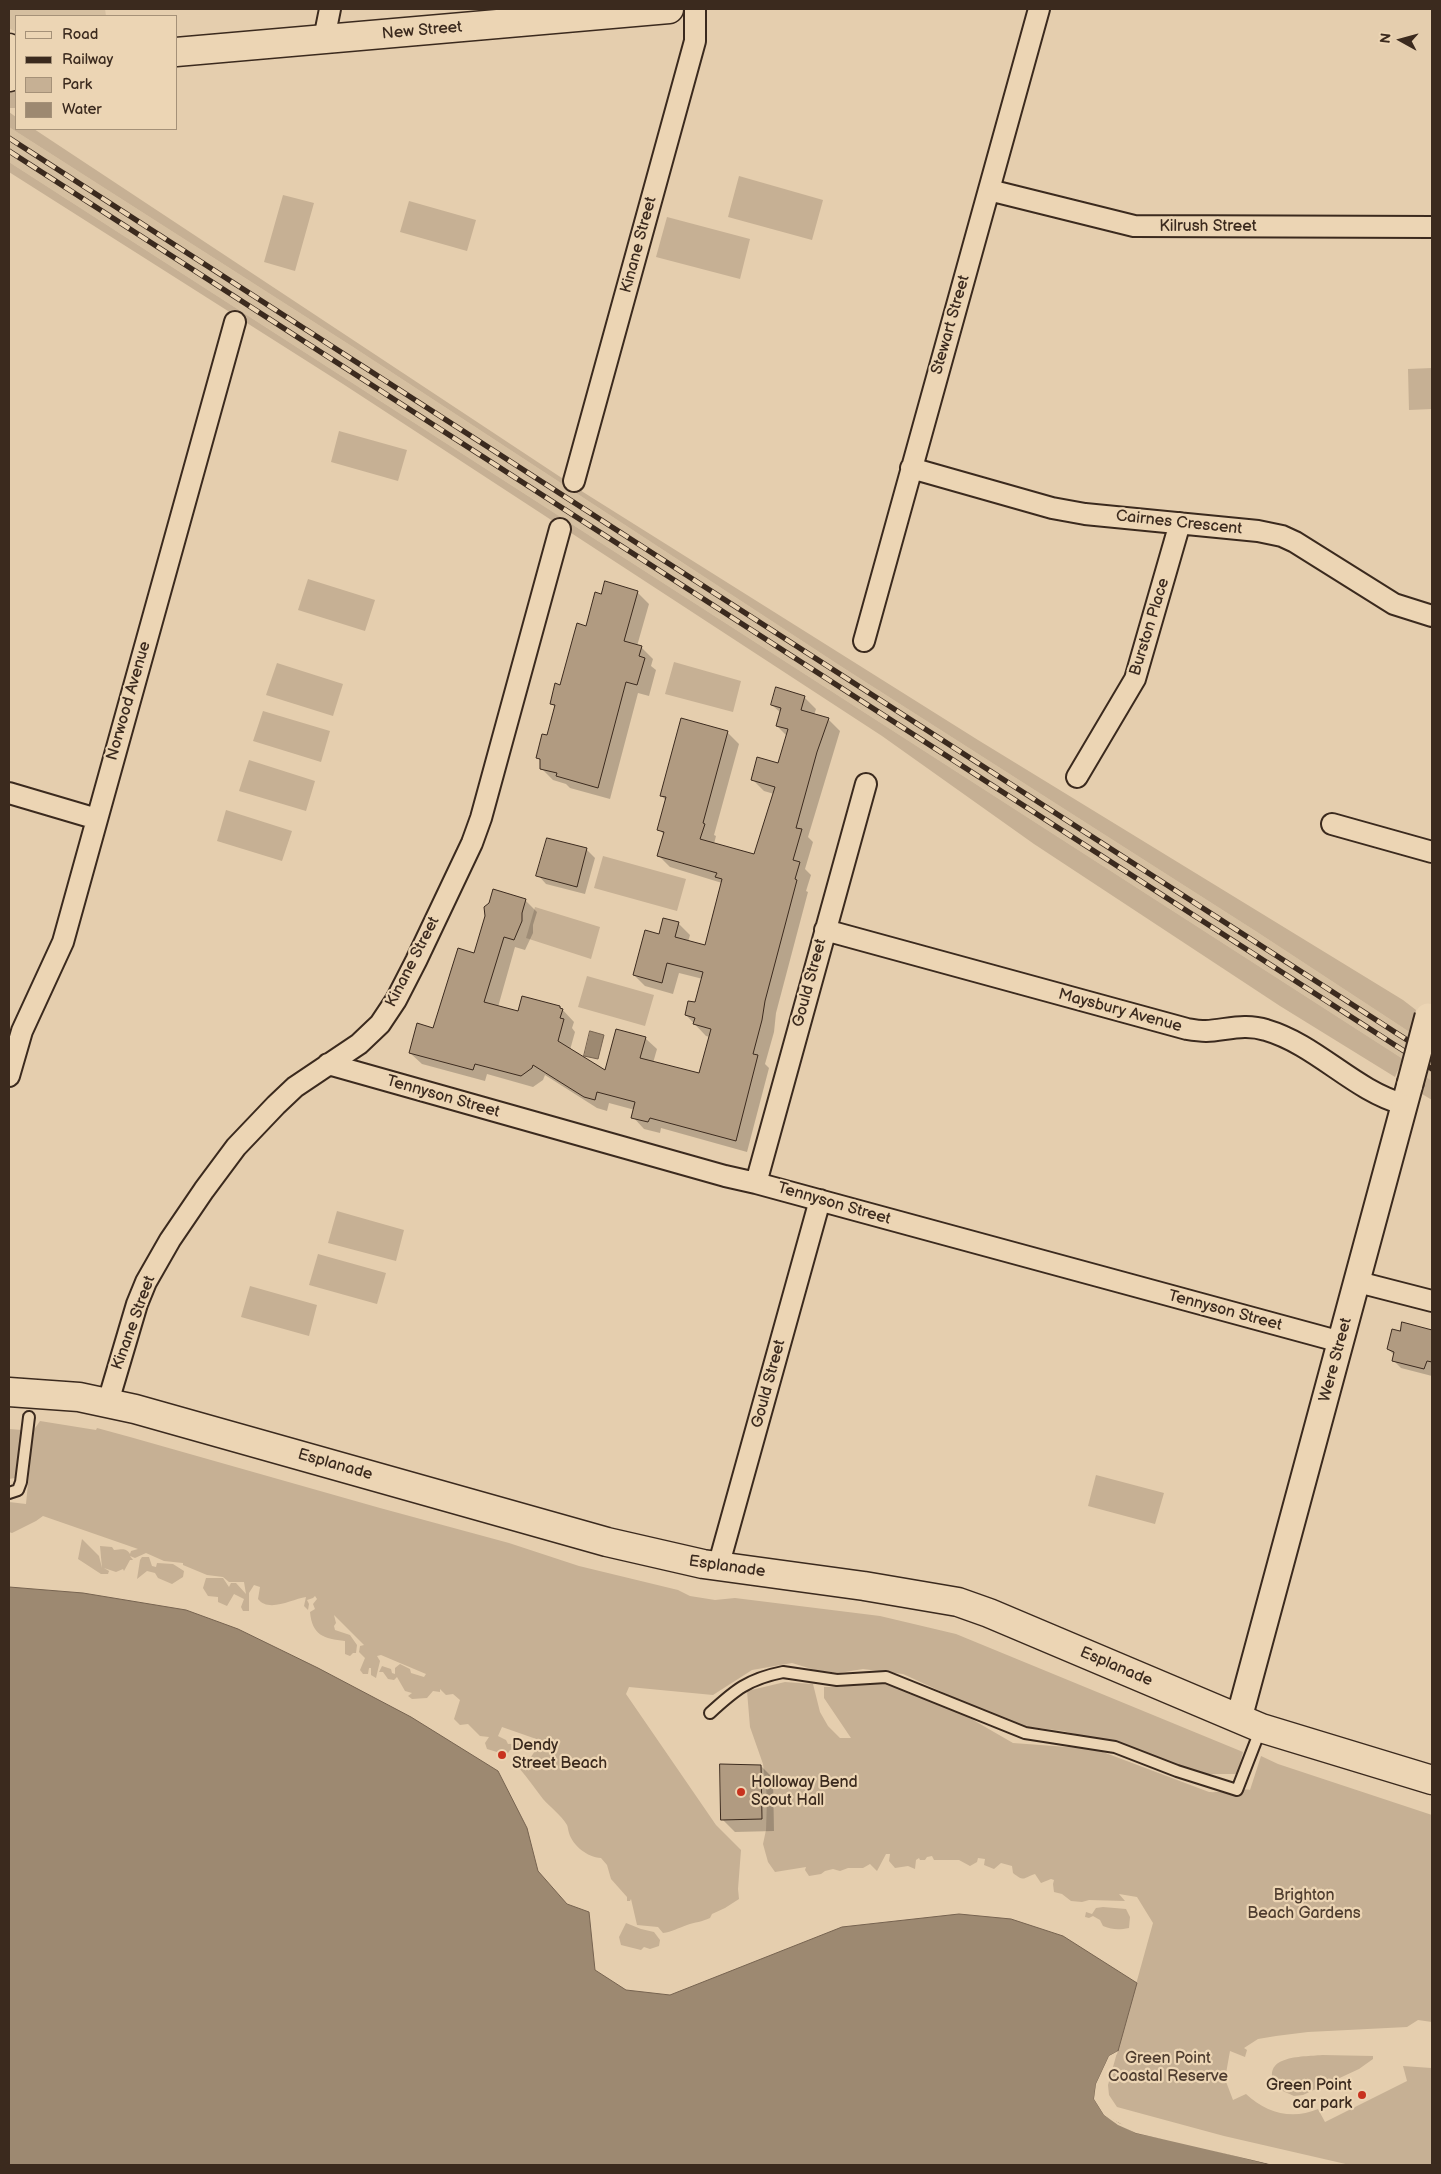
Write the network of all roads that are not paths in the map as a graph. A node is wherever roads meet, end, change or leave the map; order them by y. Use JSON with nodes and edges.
{"nodes":[{"id":1,"x":330,"y":9,"type":"edge"},
{"id":2,"x":669,"y":9,"type":"edge"},
{"id":3,"x":695,"y":9,"type":"edge"},
{"id":4,"x":1038,"y":9,"type":"edge"},
{"id":5,"x":324,"y":39,"type":"junction"},
{"id":6,"x":178,"y":52,"type":"edge"},
{"id":7,"x":989,"y":190,"type":"junction"},
{"id":8,"x":1432,"y":226,"type":"edge"},
{"id":9,"x":235,"y":322,"type":"dead end"},
{"id":10,"x":911,"y":468,"type":"junction"},
{"id":11,"x":574,"y":481,"type":"dead end"},
{"id":12,"x":1180,"y":523,"type":"junction"},
{"id":13,"x":560,"y":529,"type":"dead end"},
{"id":14,"x":1432,"y":616,"type":"edge"},
{"id":15,"x":864,"y":641,"type":"dead end"},
{"id":16,"x":1077,"y":778,"type":"dead end"},
{"id":17,"x":866,"y":784,"type":"dead end"},
{"id":18,"x":9,"y":793,"type":"edge"},
{"id":19,"x":97,"y":819,"type":"junction"},
{"id":20,"x":1332,"y":824,"type":"dead end"},
{"id":21,"x":1432,"y":852,"type":"edge"},
{"id":22,"x":825,"y":930,"type":"junction"},
{"id":23,"x":1430,"y":1008,"type":"edge"},
{"id":24,"x":328,"y":1064,"type":"junction"},
{"id":25,"x":9,"y":1076,"type":"edge"},
{"id":26,"x":1406,"y":1094,"type":"junction"},
{"id":27,"x":756,"y":1182,"type":"junction"},
{"id":28,"x":820,"y":1200,"type":"junction"},
{"id":29,"x":1358,"y":1282,"type":"junction"},
{"id":30,"x":1432,"y":1301,"type":"edge"},
{"id":31,"x":1341,"y":1342,"type":"junction"},
{"id":32,"x":9,"y":1392,"type":"edge"},
{"id":33,"x":108,"y":1402,"type":"junction"},
{"id":34,"x":29,"y":1417,"type":"dead end"},
{"id":35,"x":9,"y":1493,"type":"edge"},
{"id":36,"x":718,"y":1567,"type":"junction"},
{"id":37,"x":710,"y":1713,"type":"dead end"},
{"id":38,"x":1250,"y":1723,"type":"junction"},
{"id":39,"x":1432,"y":1780,"type":"edge"}],
"edges":[{"from":1,"to":5,"type":"street"},
{"from":2,"to":5,"type":"main road","name":"New Street"},
{"from":3,"to":11,"type":"street","name":"Kinane Street"},
{"from":4,"to":7,"type":"street","name":"Stewart Street"},
{"from":5,"to":6,"type":"main road","name":"New Street"},
{"from":7,"to":8,"type":"street","name":"Kilrush Street"},
{"from":7,"to":10,"type":"street","name":"Stewart Street"},
{"from":9,"to":19,"type":"street","name":"Norwood Avenue"},
{"from":10,"to":12,"type":"street","name":"Cairnes Crescent"},
{"from":10,"to":15,"type":"street","name":"Stewart Street"},
{"from":12,"to":14,"type":"street","name":"Cairnes Crescent"},
{"from":12,"to":16,"type":"street","name":"Burston Place"},
{"from":13,"to":24,"type":"street","name":"Kinane Street"},
{"from":17,"to":22,"type":"street","name":"Gould Street"},
{"from":18,"to":19,"type":"street"},
{"from":19,"to":25,"type":"street","name":"Norwood Avenue"},
{"from":20,"to":21,"type":"street"},
{"from":22,"to":26,"type":"street","name":"Maysbury Avenue"},
{"from":22,"to":27,"type":"street","name":"Gould Street"},
{"from":23,"to":26,"type":"street","name":"Were Street","bridge":true},
{"from":24,"to":27,"type":"street","name":"Tennyson Street"},
{"from":24,"to":33,"type":"street","name":"Kinane Street"},
{"from":26,"to":29,"type":"street","name":"Were Street"},
{"from":27,"to":28,"type":"street","name":"Tennyson Street"},
{"from":28,"to":31,"type":"street","name":"Tennyson Street"},
{"from":28,"to":36,"type":"street","name":"Gould Street"},
{"from":29,"to":30,"type":"street"},
{"from":29,"to":31,"type":"street","name":"Were Street"},
{"from":31,"to":38,"type":"street","name":"Were Street"},
{"from":32,"to":33,"type":"main road","name":"Esplanade"},
{"from":33,"to":36,"type":"main road","name":"Esplanade"},
{"from":34,"to":35,"type":"lane"},
{"from":36,"to":38,"type":"main road","name":"Esplanade"},
{"from":37,"to":38,"type":"lane"},
{"from":38,"to":39,"type":"main road","name":"Esplanade"}]}
